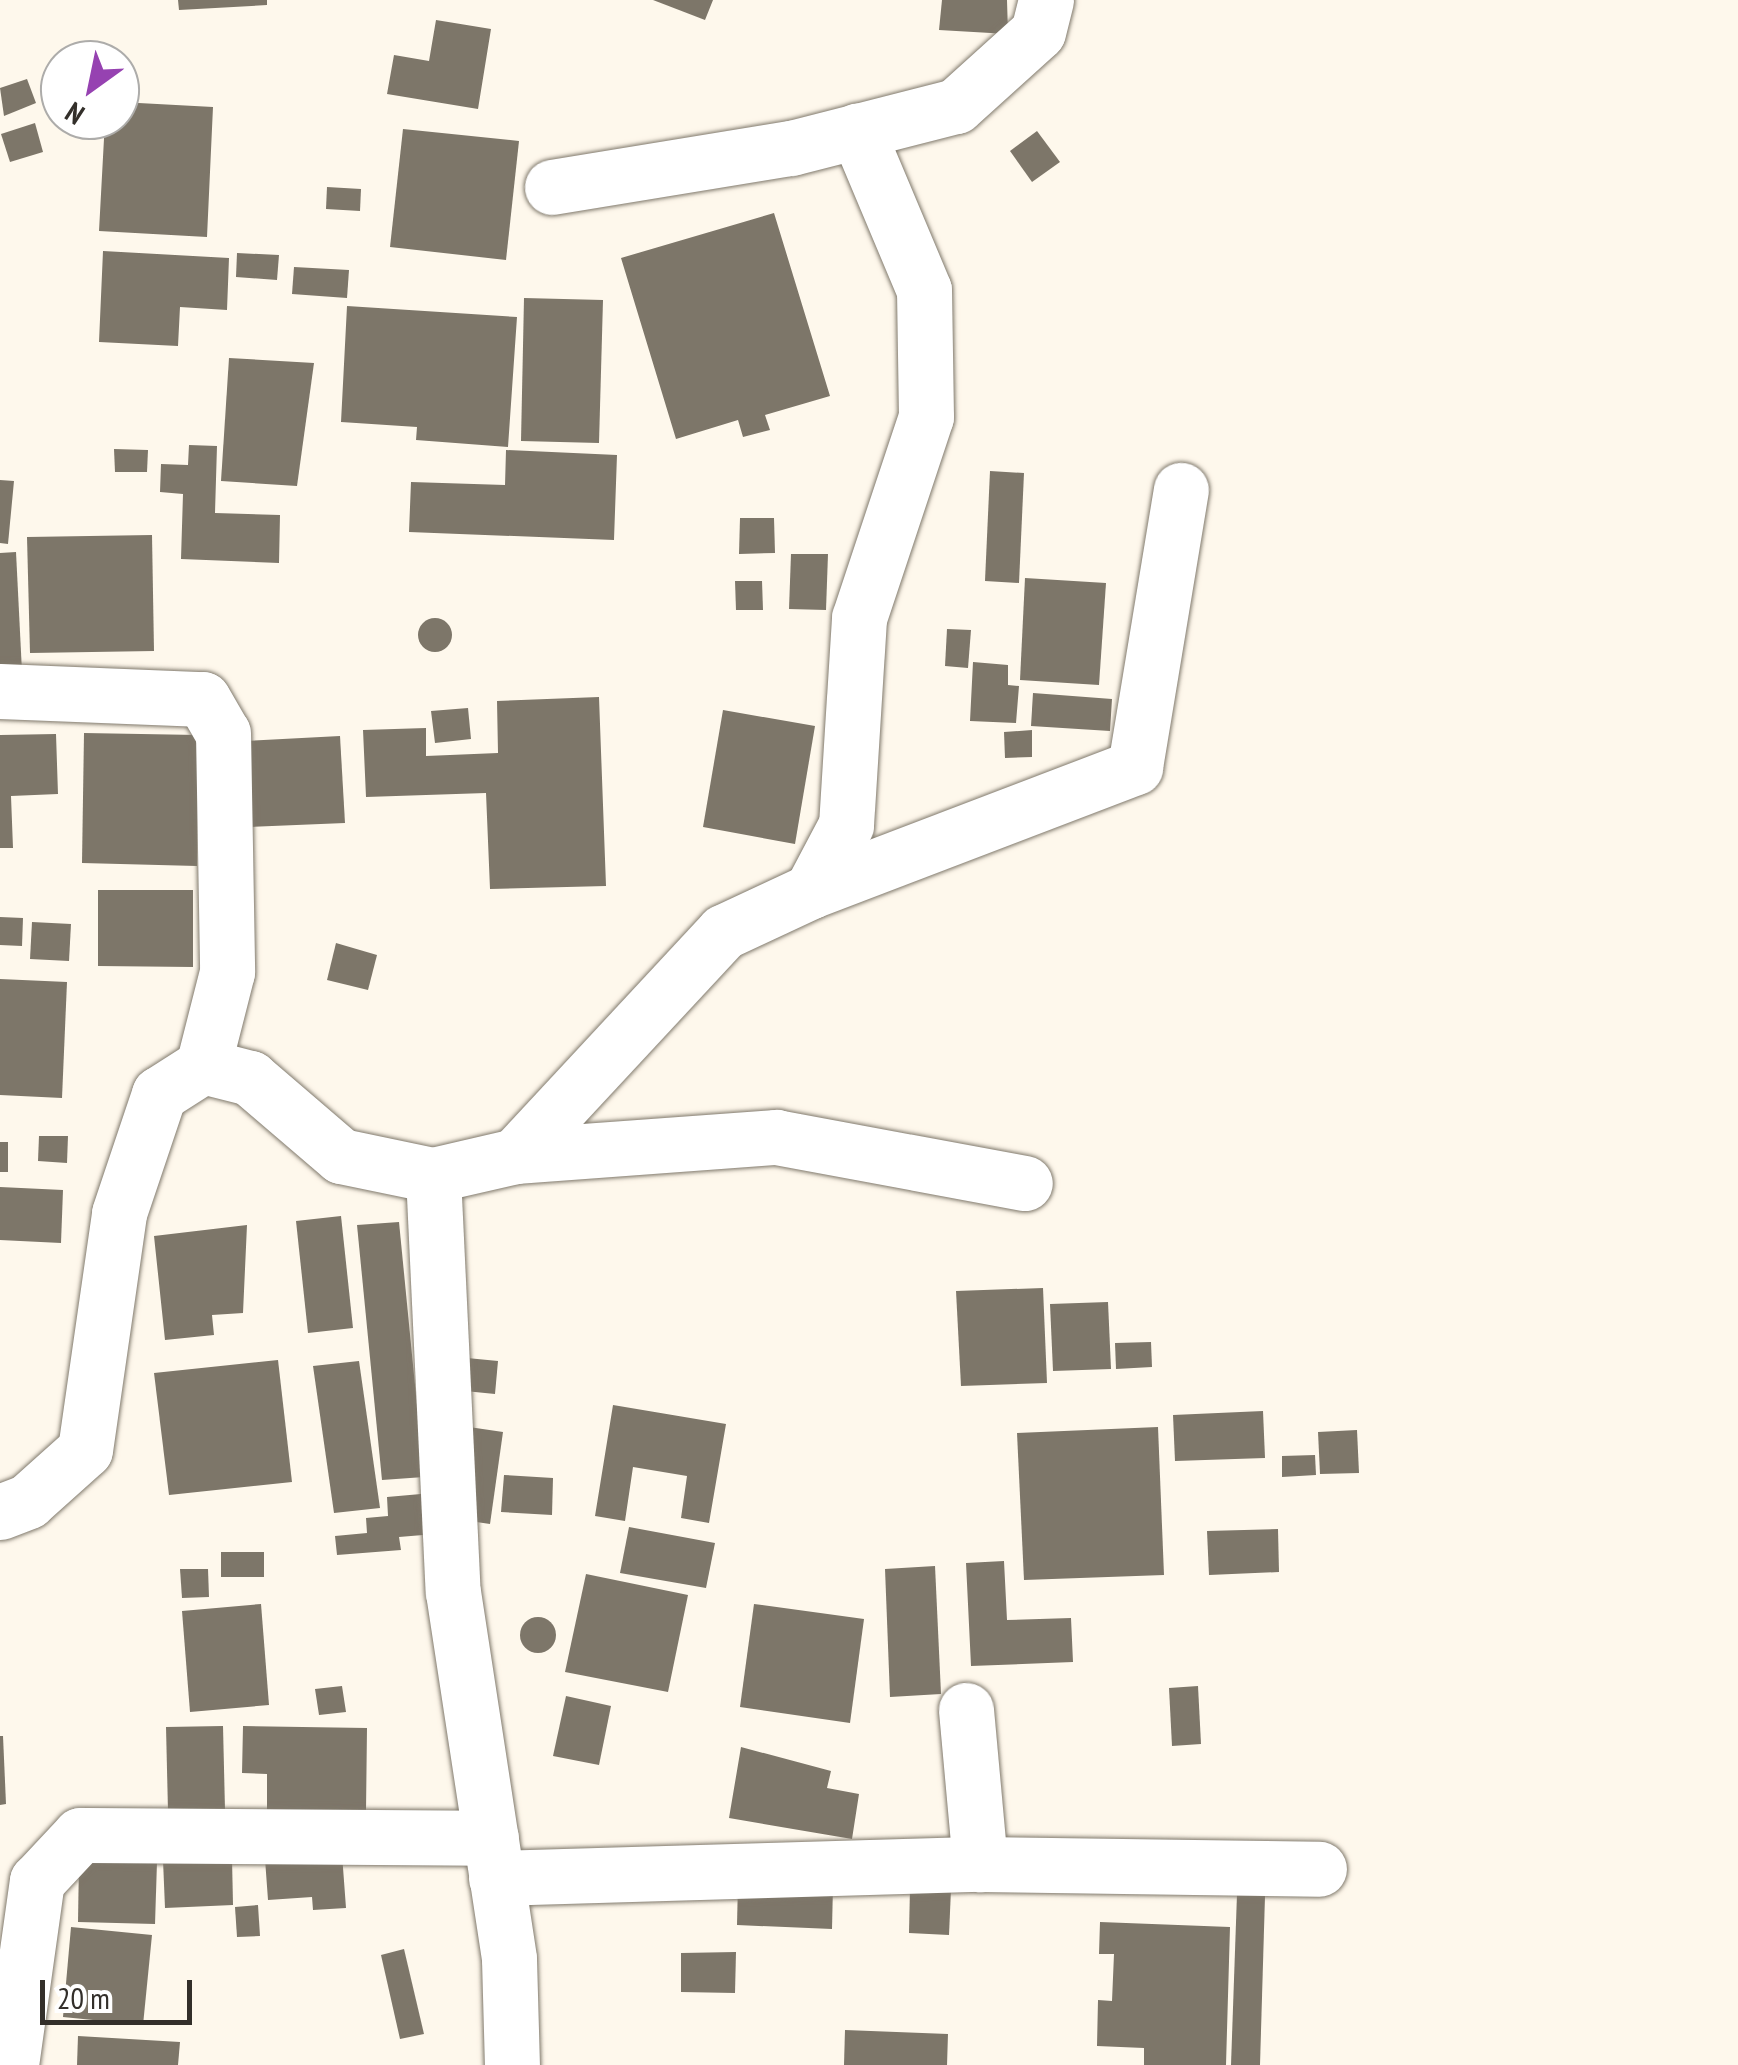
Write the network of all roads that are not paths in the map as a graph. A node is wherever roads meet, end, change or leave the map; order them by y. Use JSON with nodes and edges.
{"nodes":[{"id":1,"x":1046,"y":0,"type":"edge"},
{"id":2,"x":857,"y":131,"type":"junction"},
{"id":3,"x":552,"y":187,"type":"dead end"},
{"id":4,"x":1181,"y":490,"type":"dead end"},
{"id":5,"x":0,"y":690,"type":"edge"},
{"id":6,"x":811,"y":891,"type":"junction"},
{"id":7,"x":202,"y":1066,"type":"junction"},
{"id":8,"x":514,"y":1156,"type":"junction"},
{"id":9,"x":433,"y":1175,"type":"junction"},
{"id":10,"x":1025,"y":1184,"type":"dead end"},
{"id":11,"x":0,"y":1512,"type":"edge"},
{"id":12,"x":966,"y":1710,"type":"dead end"},
{"id":13,"x":494,"y":1858,"type":"junction"},
{"id":14,"x":980,"y":1864,"type":"junction"},
{"id":15,"x":1319,"y":1869,"type":"dead end"},
{"id":16,"x":10,"y":2065,"type":"edge"},
{"id":17,"x":512,"y":2065,"type":"edge"}],
"edges":[{"from":1,"to":2,"type":"street"},
{"from":2,"to":3,"type":"street"},
{"from":2,"to":6,"type":"street"},
{"from":4,"to":6,"type":"street"},
{"from":5,"to":7,"type":"street"},
{"from":6,"to":8,"type":"street"},
{"from":7,"to":9,"type":"street"},
{"from":7,"to":11,"type":"street"},
{"from":8,"to":9,"type":"street"},
{"from":8,"to":10,"type":"street"},
{"from":9,"to":13,"type":"street"},
{"from":12,"to":14,"type":"street"},
{"from":13,"to":14,"type":"street"},
{"from":13,"to":16,"type":"street"},
{"from":13,"to":17,"type":"street"},
{"from":14,"to":15,"type":"street"}]}
